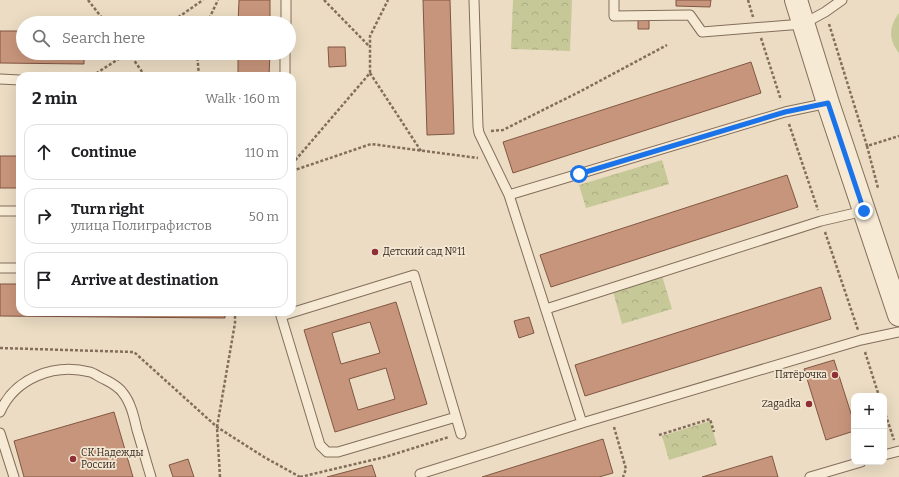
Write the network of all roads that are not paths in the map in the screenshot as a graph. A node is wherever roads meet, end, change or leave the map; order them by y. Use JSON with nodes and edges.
{"nodes":[{"id":1,"x":286,"y":0,"type":"edge"},
{"id":2,"x":474,"y":0,"type":"edge"},
{"id":3,"x":614,"y":0,"type":"edge"},
{"id":4,"x":796,"y":0,"type":"edge"},
{"id":5,"x":842,"y":0,"type":"edge"},
{"id":6,"x":286,"y":16,"type":"edge"},
{"id":7,"x":803,"y":24,"type":"junction"},
{"id":8,"x":285,"y":60,"type":"edge"},
{"id":9,"x":285,"y":72,"type":"edge"},
{"id":10,"x":0,"y":79,"type":"edge"},
{"id":11,"x":16,"y":80,"type":"edge"},
{"id":12,"x":828,"y":103,"type":"junction"},
{"id":13,"x":509,"y":195,"type":"junction"},
{"id":14,"x":0,"y":211,"type":"edge"},
{"id":15,"x":16,"y":211,"type":"edge"},
{"id":16,"x":864,"y":211,"type":"junction"},
{"id":17,"x":0,"y":268,"type":"edge"},
{"id":18,"x":16,"y":268,"type":"edge"},
{"id":19,"x":296,"y":309,"type":"edge"},
{"id":20,"x":546,"y":309,"type":"junction"},
{"id":21,"x":899,"y":315,"type":"edge"},
{"id":22,"x":281,"y":316,"type":"edge"},
{"id":23,"x":899,"y":332,"type":"edge"},
{"id":24,"x":0,"y":412,"type":"edge"},
{"id":25,"x":456,"y":417,"type":"junction"},
{"id":26,"x":582,"y":423,"type":"junction"},
{"id":27,"x":0,"y":433,"type":"edge"},
{"id":28,"x":461,"y":434,"type":"road end"},
{"id":29,"x":898,"y":451,"type":"edge"},
{"id":30,"x":887,"y":454,"type":"edge"},
{"id":31,"x":851,"y":465,"type":"edge"},
{"id":32,"x":420,"y":474,"type":"dead end"},
{"id":33,"x":14,"y":477,"type":"edge"},
{"id":34,"x":151,"y":477,"type":"edge"},
{"id":35,"x":810,"y":477,"type":"edge"}],
"edges":[{"from":1,"to":6,"type":"lane"},
{"from":2,"to":13,"type":"lane"},
{"from":3,"to":7,"type":"lane"},
{"from":4,"to":7,"type":"street"},
{"from":5,"to":7,"type":"lane"},
{"from":7,"to":12,"type":"street"},
{"from":8,"to":9,"type":"lane"},
{"from":10,"to":11,"type":"lane"},
{"from":12,"to":13,"type":"lane"},
{"from":12,"to":16,"type":"street"},
{"from":13,"to":20,"type":"lane"},
{"from":14,"to":15,"type":"lane"},
{"from":16,"to":20,"type":"lane"},
{"from":16,"to":21,"type":"street"},
{"from":17,"to":18,"type":"lane"},
{"from":19,"to":25,"type":"lane"},
{"from":20,"to":26,"type":"lane"},
{"from":22,"to":25,"type":"lane"},
{"from":23,"to":26,"type":"lane"},
{"from":24,"to":34,"type":"lane"},
{"from":25,"to":28,"type":"lane"},
{"from":26,"to":32,"type":"lane"},
{"from":27,"to":33,"type":"lane"},
{"from":29,"to":30,"type":"lane"},
{"from":31,"to":35,"type":"lane"}]}
